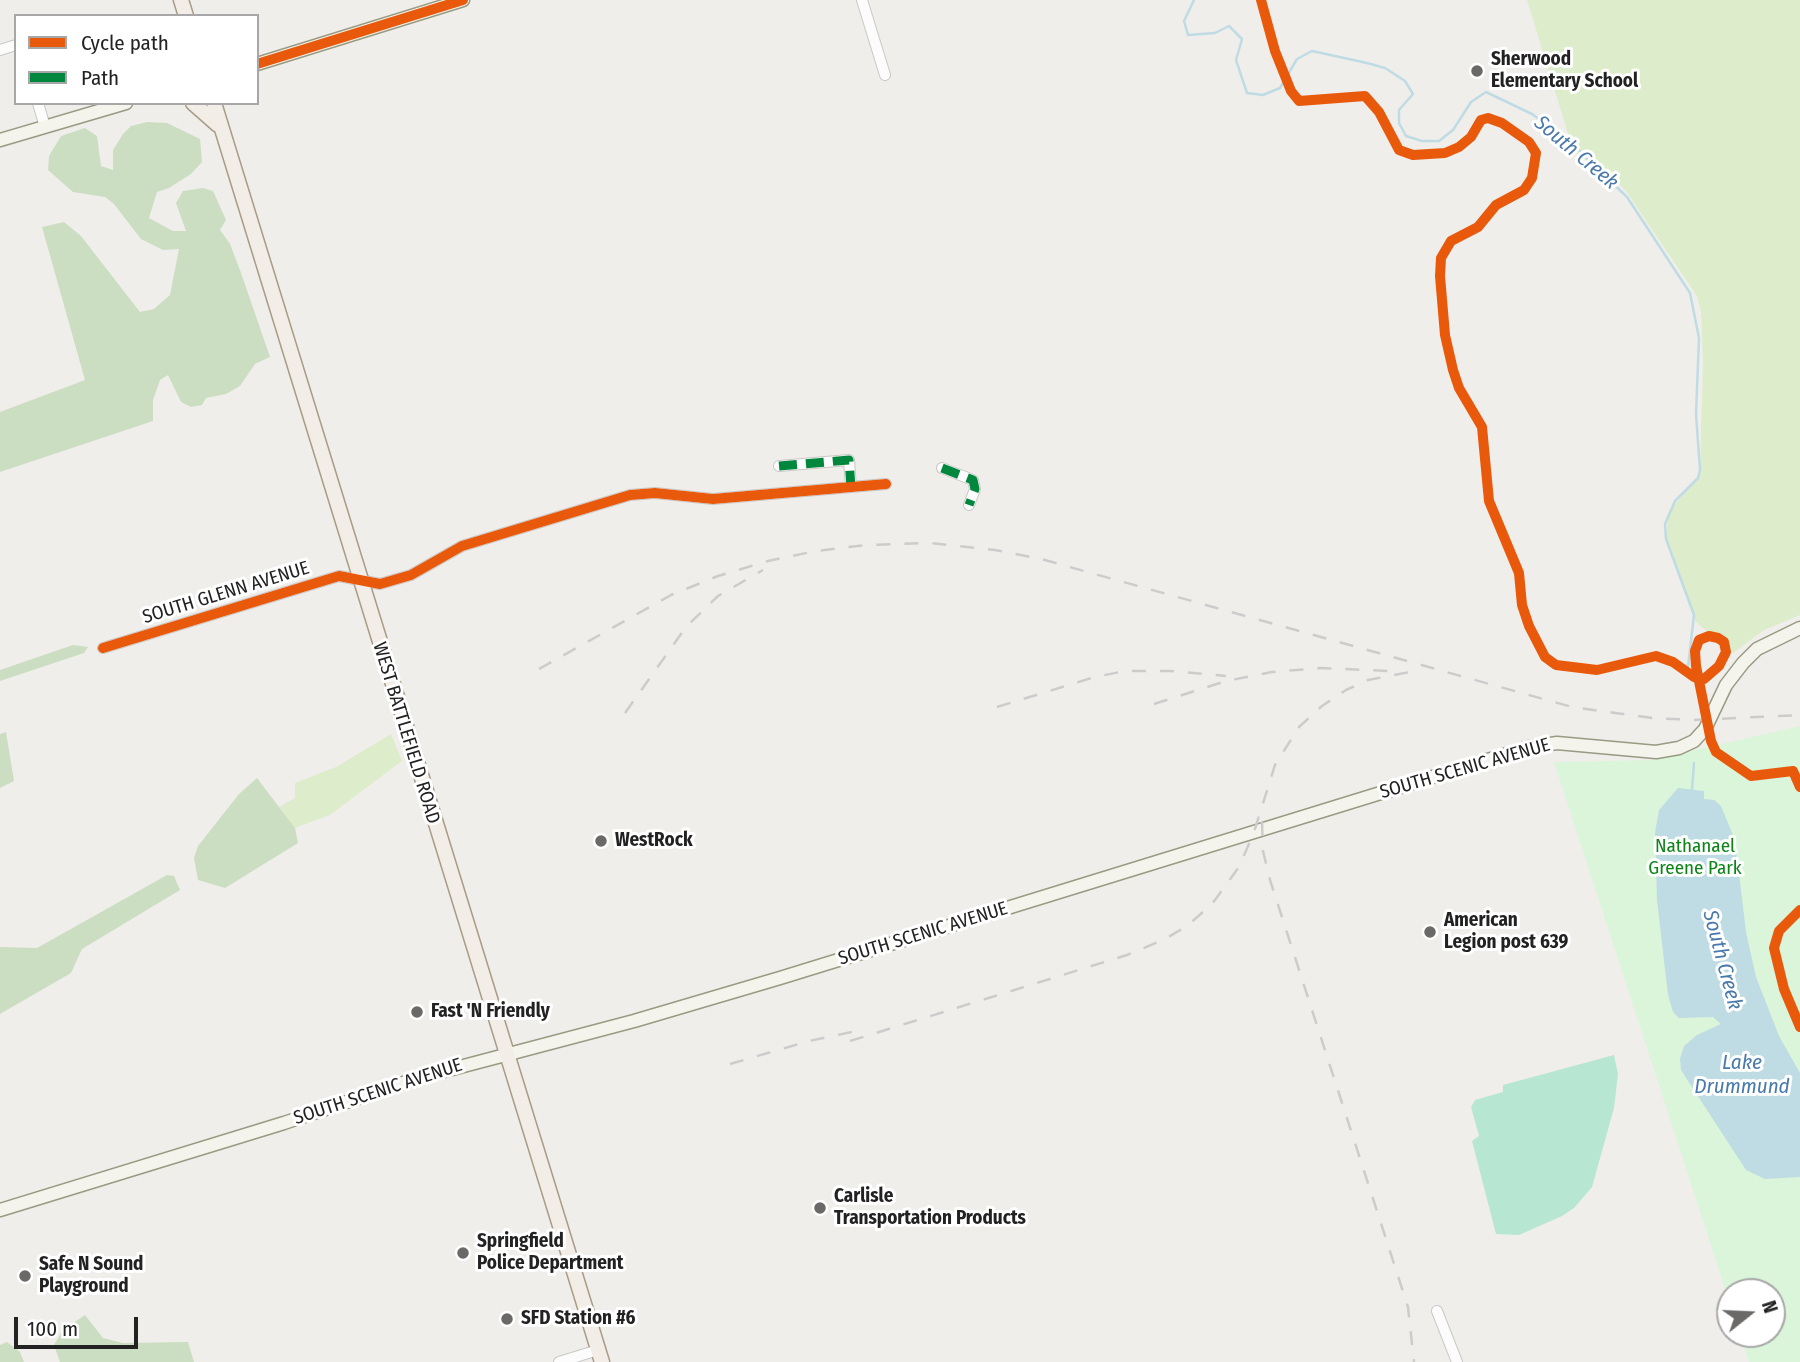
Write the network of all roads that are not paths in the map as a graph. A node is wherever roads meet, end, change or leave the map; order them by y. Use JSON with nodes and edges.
{"nodes":[{"id":1,"x":463,"y":0,"type":"edge"},
{"id":2,"x":862,"y":0,"type":"edge"},
{"id":3,"x":259,"y":63,"type":"edge"},
{"id":4,"x":885,"y":75,"type":"dead end"},
{"id":5,"x":39,"y":105,"type":"edge"},
{"id":6,"x":119,"y":105,"type":"edge"},
{"id":7,"x":196,"y":105,"type":"edge"},
{"id":8,"x":215,"y":105,"type":"edge"},
{"id":9,"x":45,"y":127,"type":"junction"},
{"id":10,"x":223,"y":133,"type":"junction"},
{"id":11,"x":0,"y":140,"type":"edge"},
{"id":12,"x":779,"y":466,"type":"dead end"},
{"id":13,"x":942,"y":468,"type":"dead end"},
{"id":14,"x":886,"y":484,"type":"dead end"},
{"id":15,"x":851,"y":487,"type":"junction"},
{"id":16,"x":969,"y":505,"type":"dead end"},
{"id":17,"x":360,"y":580,"type":"junction"},
{"id":18,"x":1800,"y":628,"type":"edge"},
{"id":19,"x":103,"y":648,"type":"dead end"},
{"id":20,"x":504,"y":1054,"type":"junction"},
{"id":21,"x":0,"y":1210,"type":"edge"},
{"id":22,"x":1437,"y":1311,"type":"dead end"},
{"id":23,"x":600,"y":1356,"type":"edge"},
{"id":24,"x":559,"y":1362,"type":"edge"},
{"id":25,"x":1457,"y":1362,"type":"edge"}],
"edges":[{"from":1,"to":3,"type":"main road"},
{"from":2,"to":4,"type":"street"},
{"from":5,"to":9,"type":"street"},
{"from":6,"to":9,"type":"main road"},
{"from":7,"to":10,"type":"main road"},
{"from":8,"to":10,"type":"main road","name":"WEST BATTLEFIELD ROAD"},
{"from":9,"to":11,"type":"main road"},
{"from":10,"to":17,"type":"main road","name":"WEST BATTLEFIELD ROAD"},
{"from":12,"to":15,"type":"street"},
{"from":13,"to":16,"type":"street"},
{"from":14,"to":15,"type":"street","name":"SOUTH GLENN AVENUE"},
{"from":15,"to":17,"type":"street","name":"SOUTH GLENN AVENUE"},
{"from":17,"to":19,"type":"street","name":"SOUTH GLENN AVENUE"},
{"from":17,"to":20,"type":"main road","name":"WEST BATTLEFIELD ROAD"},
{"from":18,"to":20,"type":"main road","name":"SOUTH SCENIC AVENUE"},
{"from":20,"to":21,"type":"main road","name":"SOUTH SCENIC AVENUE"},
{"from":20,"to":23,"type":"main road","name":"WEST BATTLEFIELD ROAD"},
{"from":22,"to":25,"type":"street"},
{"from":23,"to":24,"type":"street"}]}
